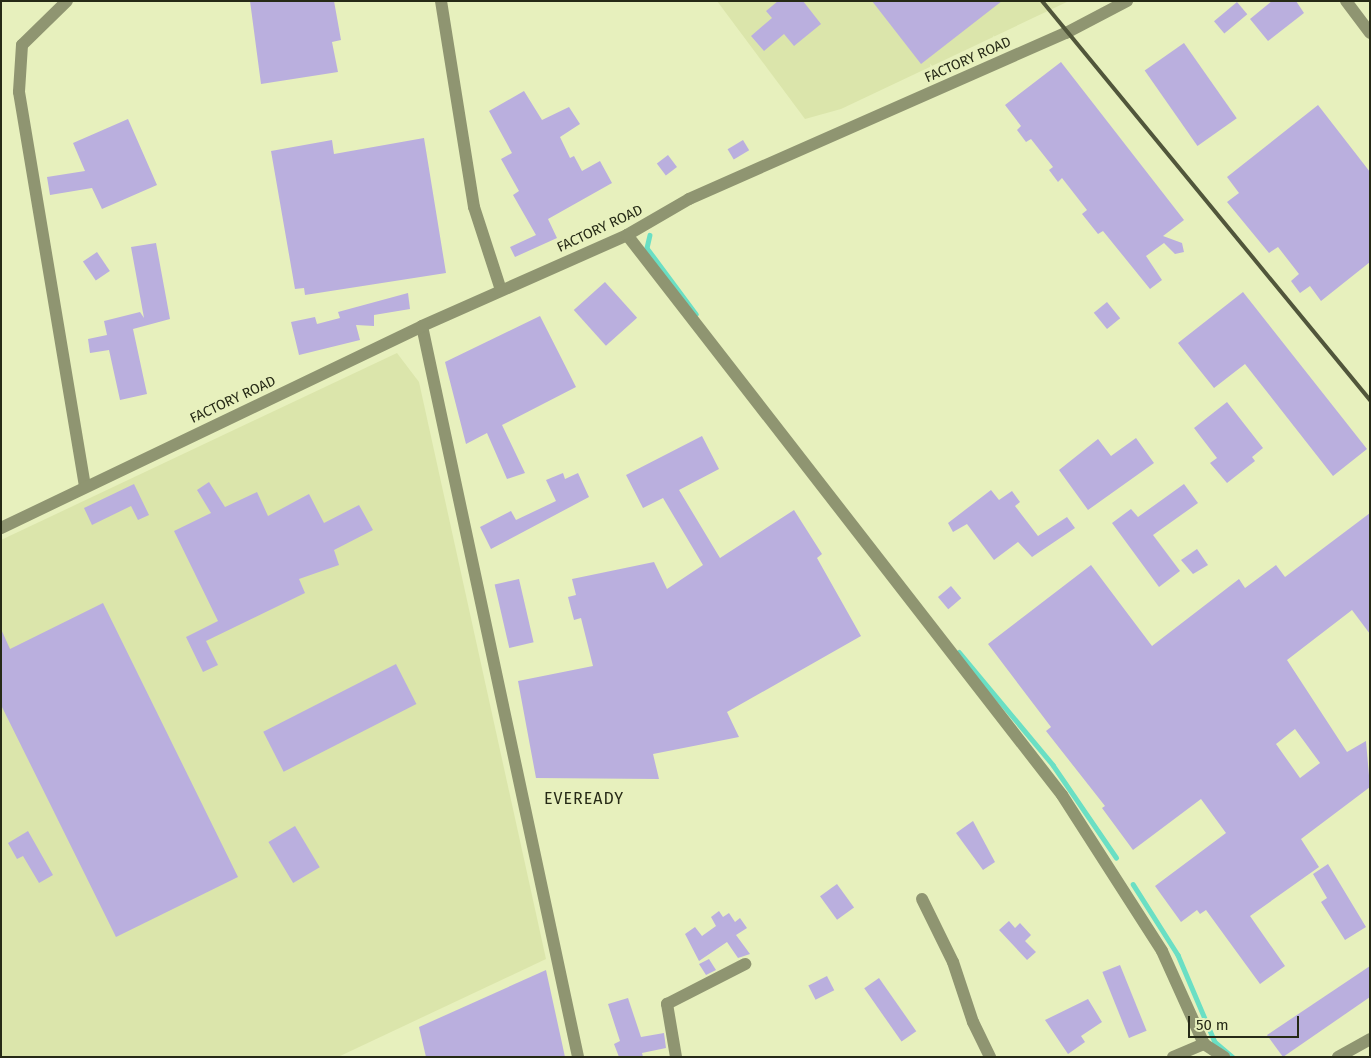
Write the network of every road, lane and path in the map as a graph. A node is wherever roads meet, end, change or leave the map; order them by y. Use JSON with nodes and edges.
{"nodes":[{"id":1,"x":68,"y":1,"type":"edge"},
{"id":2,"x":441,"y":1,"type":"edge"},
{"id":3,"x":1127,"y":1,"type":"edge"},
{"id":4,"x":1346,"y":1,"type":"edge"},
{"id":5,"x":1370,"y":33,"type":"edge"},
{"id":6,"x":627,"y":235,"type":"junction"},
{"id":7,"x":501,"y":290,"type":"junction"},
{"id":8,"x":422,"y":326,"type":"junction"},
{"id":9,"x":85,"y":485,"type":"junction"},
{"id":10,"x":1,"y":528,"type":"edge"},
{"id":11,"x":922,"y":899,"type":"dead end"},
{"id":12,"x":745,"y":964,"type":"dead end"},
{"id":13,"x":1370,"y":1039,"type":"edge"},
{"id":14,"x":1204,"y":1044,"type":"junction"},
{"id":15,"x":578,"y":1057,"type":"edge"},
{"id":16,"x":676,"y":1057,"type":"edge"},
{"id":17,"x":990,"y":1057,"type":"edge"},
{"id":18,"x":1173,"y":1057,"type":"edge"},
{"id":19,"x":1224,"y":1057,"type":"edge"},
{"id":20,"x":1338,"y":1057,"type":"edge"}],
"edges":[{"from":1,"to":9,"type":"street"},
{"from":2,"to":7,"type":"street"},
{"from":3,"to":6,"type":"street","name":"FACTORY ROAD"},
{"from":4,"to":5,"type":"street"},
{"from":6,"to":7,"type":"street","name":"FACTORY ROAD"},
{"from":6,"to":14,"type":"street"},
{"from":7,"to":8,"type":"street","name":"FACTORY ROAD"},
{"from":8,"to":9,"type":"street","name":"FACTORY ROAD"},
{"from":8,"to":15,"type":"street"},
{"from":9,"to":10,"type":"street","name":"FACTORY ROAD"},
{"from":11,"to":17,"type":"street"},
{"from":12,"to":16,"type":"street"},
{"from":13,"to":20,"type":"street"},
{"from":14,"to":18,"type":"street"},
{"from":14,"to":19,"type":"street"}]}
